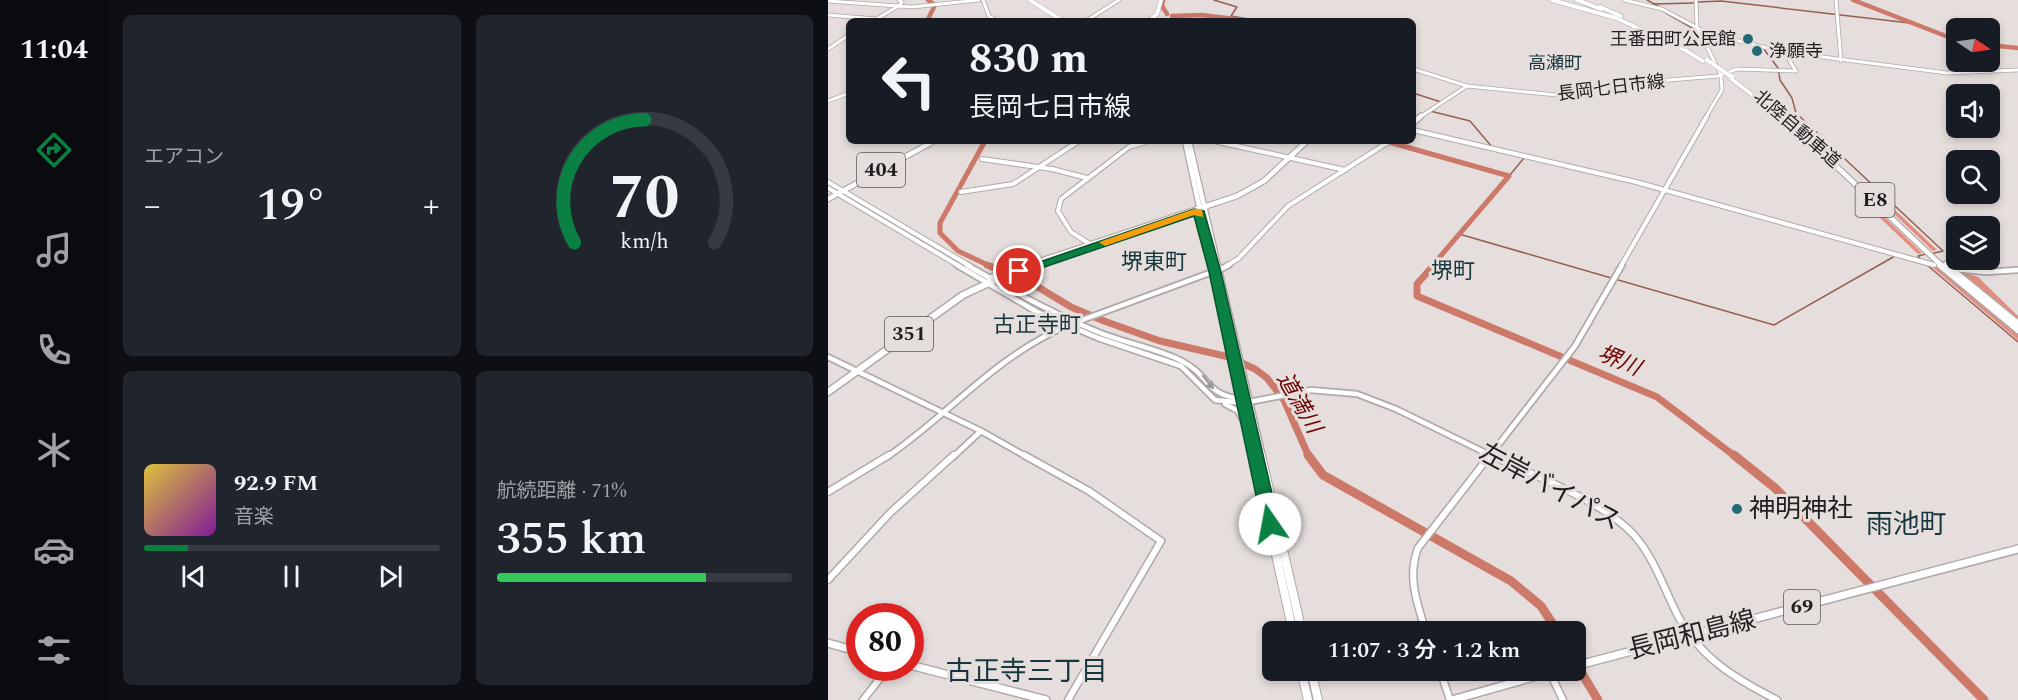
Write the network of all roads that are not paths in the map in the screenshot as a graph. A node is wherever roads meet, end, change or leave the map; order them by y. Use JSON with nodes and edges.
{"nodes":[{"id":1,"x":899,"y":0,"type":"edge"},
{"id":2,"x":979,"y":0,"type":"edge"},
{"id":3,"x":983,"y":0,"type":"edge"},
{"id":4,"x":1025,"y":0,"type":"edge"},
{"id":5,"x":1029,"y":0,"type":"edge"},
{"id":6,"x":1119,"y":0,"type":"edge"},
{"id":7,"x":1161,"y":0,"type":"edge"},
{"id":8,"x":1552,"y":0,"type":"edge"},
{"id":9,"x":1577,"y":0,"type":"edge"},
{"id":10,"x":1583,"y":0,"type":"edge"},
{"id":11,"x":1624,"y":0,"type":"edge"},
{"id":12,"x":1696,"y":0,"type":"edge"},
{"id":13,"x":1836,"y":0,"type":"edge"},
{"id":14,"x":828,"y":2,"type":"edge"},
{"id":15,"x":897,"y":7,"type":"junction"},
{"id":16,"x":828,"y":15,"type":"edge"},
{"id":17,"x":856,"y":18,"type":"edge"},
{"id":18,"x":878,"y":18,"type":"edge"},
{"id":19,"x":992,"y":18,"type":"edge"},
{"id":20,"x":1057,"y":18,"type":"edge"},
{"id":21,"x":1057,"y":18,"type":"edge"},
{"id":22,"x":1091,"y":18,"type":"edge"},
{"id":23,"x":1152,"y":18,"type":"edge"},
{"id":24,"x":1698,"y":29,"type":"junction"},
{"id":25,"x":846,"y":37,"type":"edge"},
{"id":26,"x":828,"y":49,"type":"edge"},
{"id":27,"x":1685,"y":50,"type":"junction"},
{"id":28,"x":1784,"y":52,"type":"junction"},
{"id":29,"x":1841,"y":60,"type":"junction"},
{"id":30,"x":1705,"y":61,"type":"junction"},
{"id":31,"x":1416,"y":70,"type":"edge"},
{"id":32,"x":2018,"y":70,"type":"edge"},
{"id":33,"x":1721,"y":75,"type":"junction"},
{"id":34,"x":1730,"y":77,"type":"junction"},
{"id":35,"x":1467,"y":86,"type":"junction"},
{"id":36,"x":846,"y":94,"type":"edge"},
{"id":37,"x":828,"y":101,"type":"edge"},
{"id":38,"x":1416,"y":120,"type":"edge"},
{"id":39,"x":1416,"y":131,"type":"edge"},
{"id":40,"x":928,"y":144,"type":"edge"},
{"id":41,"x":1074,"y":144,"type":"edge"},
{"id":42,"x":1139,"y":144,"type":"edge"},
{"id":43,"x":1186,"y":144,"type":"edge"},
{"id":44,"x":1189,"y":144,"type":"edge"},
{"id":45,"x":1227,"y":144,"type":"edge"},
{"id":46,"x":1305,"y":144,"type":"edge"},
{"id":47,"x":1385,"y":144,"type":"edge"},
{"id":48,"x":1290,"y":158,"type":"junction"},
{"id":49,"x":982,"y":159,"type":"dead end"},
{"id":50,"x":1039,"y":167,"type":"junction"},
{"id":51,"x":1345,"y":170,"type":"junction"},
{"id":52,"x":1087,"y":178,"type":"junction"},
{"id":53,"x":828,"y":182,"type":"edge"},
{"id":54,"x":828,"y":188,"type":"edge"},
{"id":55,"x":1664,"y":190,"type":"junction"},
{"id":56,"x":840,"y":192,"type":"junction"},
{"id":57,"x":961,"y":192,"type":"dead end"},
{"id":58,"x":828,"y":199,"type":"edge"},
{"id":59,"x":1200,"y":208,"type":"junction"},
{"id":60,"x":1091,"y":245,"type":"junction"},
{"id":61,"x":1934,"y":265,"type":"dead end"},
{"id":62,"x":1218,"y":270,"type":"junction"},
{"id":63,"x":1966,"y":270,"type":"edge"},
{"id":64,"x":2018,"y":270,"type":"edge"},
{"id":65,"x":988,"y":281,"type":"junction"},
{"id":66,"x":1074,"y":323,"type":"junction"},
{"id":67,"x":2018,"y":324,"type":"edge"},
{"id":68,"x":1066,"y":326,"type":"junction"},
{"id":69,"x":2018,"y":330,"type":"edge"},
{"id":70,"x":1138,"y":346,"type":"junction"},
{"id":71,"x":1150,"y":354,"type":"junction"},
{"id":72,"x":828,"y":357,"type":"edge"},
{"id":73,"x":856,"y":369,"type":"junction"},
{"id":74,"x":828,"y":387,"type":"edge"},
{"id":75,"x":828,"y":392,"type":"edge"},
{"id":76,"x":1215,"y":400,"type":"junction"},
{"id":77,"x":1245,"y":400,"type":"junction"},
{"id":78,"x":940,"y":412,"type":"junction"},
{"id":79,"x":981,"y":431,"type":"junction"},
{"id":80,"x":1250,"y":432,"type":"junction"},
{"id":81,"x":1490,"y":455,"type":"junction"},
{"id":82,"x":828,"y":492,"type":"edge"},
{"id":83,"x":2018,"y":549,"type":"edge"},
{"id":84,"x":828,"y":580,"type":"edge"},
{"id":85,"x":1291,"y":621,"type":"edge"},
{"id":86,"x":1299,"y":621,"type":"edge"},
{"id":87,"x":1423,"y":621,"type":"edge"},
{"id":88,"x":1690,"y":636,"type":"junction"},
{"id":89,"x":828,"y":643,"type":"edge"},
{"id":90,"x":846,"y":648,"type":"edge"},
{"id":91,"x":1586,"y":663,"type":"edge"},
{"id":92,"x":924,"y":669,"type":"edge"},
{"id":93,"x":878,"y":681,"type":"edge"},
{"id":94,"x":1304,"y":681,"type":"edge"},
{"id":95,"x":1314,"y":681,"type":"edge"},
{"id":96,"x":1444,"y":681,"type":"edge"},
{"id":97,"x":1521,"y":681,"type":"edge"},
{"id":98,"x":1557,"y":681,"type":"edge"},
{"id":99,"x":864,"y":700,"type":"edge"},
{"id":100,"x":1046,"y":700,"type":"edge"},
{"id":101,"x":1068,"y":700,"type":"edge"},
{"id":102,"x":1308,"y":700,"type":"edge"},
{"id":103,"x":1318,"y":700,"type":"edge"},
{"id":104,"x":1451,"y":700,"type":"edge"},
{"id":105,"x":1563,"y":700,"type":"edge"},
{"id":106,"x":1777,"y":700,"type":"edge"}],
"edges":[{"from":1,"to":15,"type":"street"},
{"from":2,"to":15,"type":"street"},
{"from":3,"to":19,"type":"street"},
{"from":4,"to":20,"type":"highway"},
{"from":5,"to":21,"type":"highway"},
{"from":6,"to":22,"type":"street"},
{"from":7,"to":23,"type":"highway"},
{"from":8,"to":27,"type":"highway","name":"北陸自動車道","number":"E8"},
{"from":9,"to":27,"type":"highway","name":"北陸自動車道","number":"E8"},
{"from":10,"to":30,"type":"highway","name":"北陸自動車道","number":"E8"},
{"from":11,"to":24,"type":"main road"},
{"from":12,"to":24,"type":"street"},
{"from":13,"to":29,"type":"street"},
{"from":14,"to":15,"type":"street"},
{"from":15,"to":18,"type":"street"},
{"from":16,"to":17,"type":"street"},
{"from":24,"to":28,"type":"main road"},
{"from":24,"to":33,"type":"street"},
{"from":25,"to":26,"type":"street"},
{"from":27,"to":30,"type":"highway","name":"北陸自動車道","number":"E8"},
{"from":28,"to":29,"type":"main road"},
{"from":28,"to":33,"type":"main road","name":"長岡七日市線"},
{"from":29,"to":32,"type":"main road"},
{"from":30,"to":34,"type":"highway","name":"北陸自動車道","number":"E8","bridge":true},
{"from":31,"to":35,"type":"street"},
{"from":33,"to":35,"type":"main road","name":"長岡七日市線"},
{"from":33,"to":55,"type":"street"},
{"from":34,"to":67,"type":"highway","name":"北陸自動車道","number":"E8"},
{"from":34,"to":69,"type":"highway","name":"北陸自動車道","number":"E8"},
{"from":35,"to":38,"type":"main road"},
{"from":36,"to":37,"type":"street"},
{"from":39,"to":55,"type":"street"},
{"from":40,"to":56,"type":"highway","number":"404"},
{"from":41,"to":50,"type":"street"},
{"from":42,"to":52,"type":"street"},
{"from":43,"to":59,"type":"highway"},
{"from":44,"to":59,"type":"highway"},
{"from":45,"to":48,"type":"street"},
{"from":46,"to":48,"type":"main road"},
{"from":47,"to":51,"type":"street"},
{"from":48,"to":51,"type":"street"},
{"from":48,"to":59,"type":"main road"},
{"from":49,"to":50,"type":"street"},
{"from":50,"to":52,"type":"street"},
{"from":50,"to":57,"type":"street"},
{"from":51,"to":62,"type":"street"},
{"from":52,"to":60,"type":"street"},
{"from":53,"to":56,"type":"street","name":"左岸バイパス"},
{"from":54,"to":56,"type":"street","name":"左岸バイパス"},
{"from":55,"to":61,"type":"street"},
{"from":55,"to":81,"type":"street"},
{"from":56,"to":58,"type":"highway","number":"404"},
{"from":56,"to":65,"type":"street","name":"左岸バイパス"},
{"from":59,"to":60,"type":"main road"},
{"from":59,"to":62,"type":"highway"},
{"from":60,"to":65,"type":"main road"},
{"from":62,"to":66,"type":"street"},
{"from":62,"to":77,"type":"highway"},
{"from":63,"to":64,"type":"street"},
{"from":65,"to":66,"type":"street","name":"左岸バイパス"},
{"from":65,"to":68,"type":"street","name":"左岸バイパス"},
{"from":65,"to":73,"type":"highway","number":"351"},
{"from":66,"to":68,"type":"street"},
{"from":66,"to":70,"type":"street","name":"左岸バイパス"},
{"from":68,"to":71,"type":"street","name":"左岸バイパス"},
{"from":68,"to":78,"type":"street"},
{"from":70,"to":71,"type":"street"},
{"from":70,"to":77,"type":"street","name":"左岸バイパス","one_way":true},
{"from":71,"to":76,"type":"street","name":"左岸バイパス"},
{"from":72,"to":73,"type":"street"},
{"from":73,"to":74,"type":"highway","number":"351"},
{"from":73,"to":75,"type":"highway","number":"351"},
{"from":73,"to":78,"type":"street"},
{"from":76,"to":77,"type":"street","name":"左岸バイパス"},
{"from":76,"to":80,"type":"street"},
{"from":77,"to":80,"type":"highway"},
{"from":77,"to":81,"type":"street","name":"左岸バイパス"},
{"from":77,"to":86,"type":"highway"},
{"from":78,"to":79,"type":"street"},
{"from":78,"to":82,"type":"street"},
{"from":79,"to":84,"type":"street"},
{"from":79,"to":101,"type":"street"},
{"from":80,"to":85,"type":"highway"},
{"from":81,"to":87,"type":"street"},
{"from":81,"to":88,"type":"street","name":"左岸バイパス"},
{"from":83,"to":88,"type":"main road","name":"長岡和島線","number":"69"},
{"from":88,"to":91,"type":"main road","name":"長岡和島線","number":"69"},
{"from":88,"to":106,"type":"street","name":"左岸バイパス"},
{"from":89,"to":90,"type":"main road"},
{"from":92,"to":100,"type":"main road"},
{"from":93,"to":99,"type":"street"},
{"from":94,"to":102,"type":"highway"},
{"from":95,"to":103,"type":"highway"},
{"from":96,"to":104,"type":"street"},
{"from":97,"to":104,"type":"main road"},
{"from":98,"to":105,"type":"street"}]}
